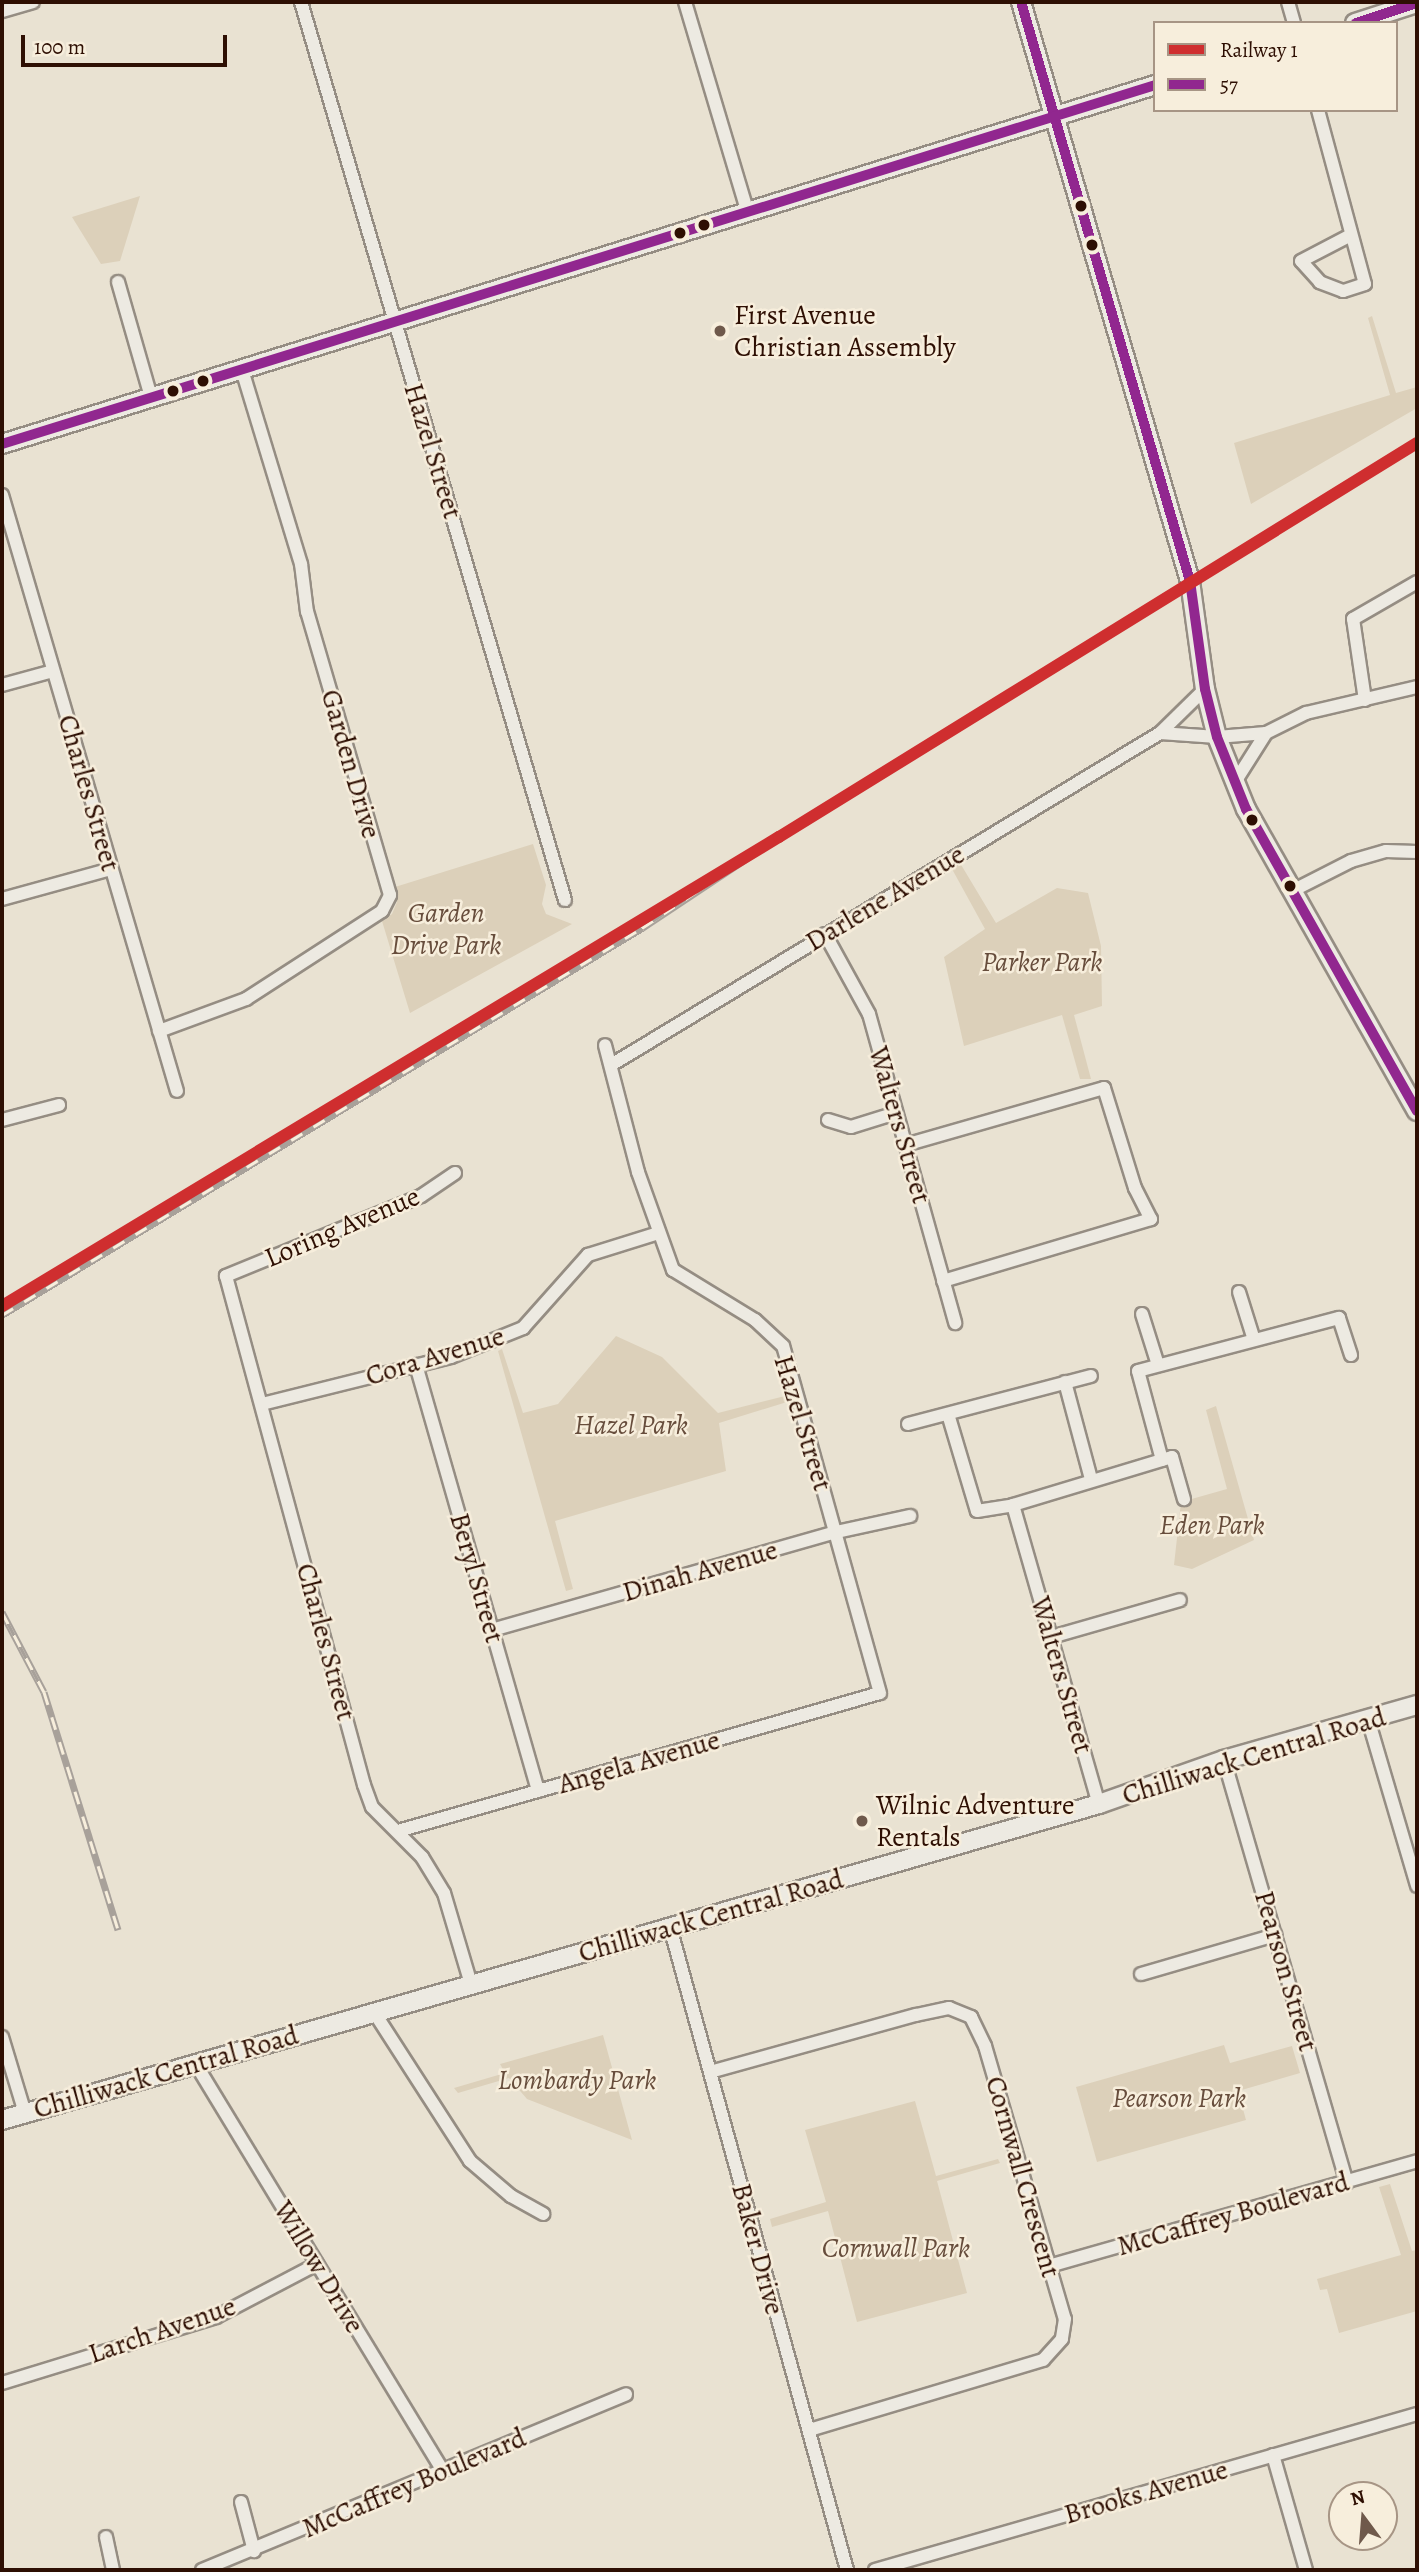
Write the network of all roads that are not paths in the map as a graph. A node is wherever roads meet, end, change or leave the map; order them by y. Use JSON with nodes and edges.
{"nodes":[{"id":1,"x":33,"y":2,"type":"edge"},
{"id":2,"x":301,"y":2,"type":"edge"},
{"id":3,"x":685,"y":2,"type":"edge"},
{"id":4,"x":1021,"y":2,"type":"edge"},
{"id":5,"x":1288,"y":2,"type":"edge"},
{"id":6,"x":1417,"y":3,"type":"edge"},
{"id":7,"x":2,"y":11,"type":"edge"},
{"id":8,"x":1293,"y":21,"type":"edge"},
{"id":9,"x":1361,"y":21,"type":"edge"},
{"id":10,"x":1153,"y":86,"type":"edge"},
{"id":11,"x":1319,"y":112,"type":"edge"},
{"id":12,"x":1055,"y":116,"type":"junction"},
{"id":13,"x":748,"y":214,"type":"junction"},
{"id":14,"x":1351,"y":235,"type":"junction"},
{"id":15,"x":118,"y":282,"type":"dead end"},
{"id":16,"x":394,"y":321,"type":"junction"},
{"id":17,"x":242,"y":370,"type":"junction"},
{"id":18,"x":151,"y":397,"type":"junction"},
{"id":19,"x":2,"y":444,"type":"edge"},
{"id":20,"x":2,"y":495,"type":"edge"},
{"id":21,"x":1417,"y":582,"type":"edge"},
{"id":22,"x":52,"y":671,"type":"junction"},
{"id":23,"x":2,"y":685,"type":"edge"},
{"id":24,"x":1417,"y":687,"type":"edge"},
{"id":25,"x":1205,"y":689,"type":"junction"},
{"id":26,"x":1365,"y":700,"type":"junction"},
{"id":27,"x":1160,"y":733,"type":"junction"},
{"id":28,"x":1266,"y":733,"type":"junction"},
{"id":29,"x":1217,"y":737,"type":"junction"},
{"id":30,"x":1235,"y":782,"type":"junction"},
{"id":31,"x":1417,"y":852,"type":"edge"},
{"id":32,"x":111,"y":869,"type":"junction"},
{"id":33,"x":1292,"y":891,"type":"junction"},
{"id":34,"x":2,"y":899,"type":"edge"},
{"id":35,"x":565,"y":900,"type":"dead end"},
{"id":36,"x":825,"y":934,"type":"junction"},
{"id":37,"x":159,"y":1031,"type":"junction"},
{"id":38,"x":606,"y":1045,"type":"dead end"},
{"id":39,"x":611,"y":1065,"type":"junction"},
{"id":40,"x":177,"y":1091,"type":"dead end"},
{"id":41,"x":59,"y":1105,"type":"dead end"},
{"id":42,"x":1417,"y":1111,"type":"edge"},
{"id":43,"x":896,"y":1113,"type":"junction"},
{"id":44,"x":2,"y":1120,"type":"edge"},
{"id":45,"x":828,"y":1120,"type":"dead end"},
{"id":46,"x":905,"y":1145,"type":"junction"},
{"id":47,"x":455,"y":1173,"type":"dead end"},
{"id":48,"x":658,"y":1233,"type":"junction"},
{"id":49,"x":226,"y":1276,"type":"joint"},
{"id":50,"x":943,"y":1281,"type":"junction"},
{"id":51,"x":1239,"y":1292,"type":"dead end"},
{"id":52,"x":1142,"y":1314,"type":"dead end"},
{"id":53,"x":955,"y":1323,"type":"dead end"},
{"id":54,"x":1254,"y":1340,"type":"junction"},
{"id":55,"x":1351,"y":1355,"type":"dead end"},
{"id":56,"x":1158,"y":1365,"type":"junction"},
{"id":57,"x":416,"y":1366,"type":"junction"},
{"id":58,"x":1091,"y":1376,"type":"dead end"},
{"id":59,"x":1065,"y":1382,"type":"junction"},
{"id":60,"x":262,"y":1404,"type":"junction"},
{"id":61,"x":948,"y":1414,"type":"junction"},
{"id":62,"x":908,"y":1424,"type":"dead end"},
{"id":63,"x":1162,"y":1460,"type":"junction"},
{"id":64,"x":1091,"y":1479,"type":"junction"},
{"id":65,"x":1184,"y":1499,"type":"dead end"},
{"id":66,"x":1013,"y":1505,"type":"junction"},
{"id":67,"x":910,"y":1516,"type":"dead end"},
{"id":68,"x":836,"y":1532,"type":"junction"},
{"id":69,"x":1180,"y":1600,"type":"dead end"},
{"id":70,"x":492,"y":1630,"type":"junction"},
{"id":71,"x":1051,"y":1637,"type":"junction"},
{"id":72,"x":880,"y":1693,"type":"joint"},
{"id":73,"x":1417,"y":1705,"type":"edge"},
{"id":74,"x":1368,"y":1720,"type":"junction"},
{"id":75,"x":1224,"y":1760,"type":"junction"},
{"id":76,"x":538,"y":1791,"type":"junction"},
{"id":77,"x":1099,"y":1804,"type":"junction"},
{"id":78,"x":398,"y":1831,"type":"junction"},
{"id":79,"x":1417,"y":1886,"type":"edge"},
{"id":80,"x":670,"y":1927,"type":"junction"},
{"id":81,"x":1275,"y":1936,"type":"junction"},
{"id":82,"x":1141,"y":1974,"type":"dead end"},
{"id":83,"x":471,"y":1984,"type":"junction"},
{"id":84,"x":374,"y":2012,"type":"junction"},
{"id":85,"x":2,"y":2037,"type":"edge"},
{"id":86,"x":195,"y":2063,"type":"junction"},
{"id":87,"x":710,"y":2073,"type":"junction"},
{"id":88,"x":24,"y":2113,"type":"junction"},
{"id":89,"x":2,"y":2120,"type":"edge"},
{"id":90,"x":1417,"y":2161,"type":"edge"},
{"id":91,"x":1347,"y":2182,"type":"junction"},
{"id":92,"x":543,"y":2214,"type":"dead end"},
{"id":93,"x":317,"y":2264,"type":"junction"},
{"id":94,"x":1049,"y":2266,"type":"junction"},
{"id":95,"x":2,"y":2383,"type":"edge"},
{"id":96,"x":626,"y":2394,"type":"dead end"},
{"id":97,"x":1417,"y":2414,"type":"edge"},
{"id":98,"x":808,"y":2430,"type":"junction"},
{"id":99,"x":1273,"y":2455,"type":"junction"},
{"id":100,"x":442,"y":2470,"type":"junction"},
{"id":101,"x":241,"y":2502,"type":"dead end"},
{"id":102,"x":106,"y":2536,"type":"dead end"},
{"id":103,"x":254,"y":2551,"type":"junction"},
{"id":104,"x":922,"y":2564,"type":"edge"},
{"id":105,"x":113,"y":2570,"type":"edge"},
{"id":106,"x":202,"y":2570,"type":"edge"},
{"id":107,"x":847,"y":2570,"type":"edge"},
{"id":108,"x":875,"y":2570,"type":"edge"},
{"id":109,"x":1306,"y":2570,"type":"edge"}],
"edges":[{"from":1,"to":7,"type":"street"},
{"from":2,"to":16,"type":"street","name":"Hazel Street"},
{"from":3,"to":13,"type":"street"},
{"from":4,"to":12,"type":"street"},
{"from":5,"to":8,"type":"street"},
{"from":6,"to":9,"type":"street"},
{"from":10,"to":12,"type":"street"},
{"from":11,"to":14,"type":"street"},
{"from":12,"to":13,"type":"street"},
{"from":12,"to":25,"type":"street"},
{"from":13,"to":16,"type":"street"},
{"from":14,"to":14,"type":"street"},
{"from":15,"to":18,"type":"street"},
{"from":16,"to":17,"type":"street"},
{"from":16,"to":35,"type":"street","name":"Hazel Street"},
{"from":17,"to":18,"type":"street"},
{"from":17,"to":37,"type":"street","name":"Garden Drive"},
{"from":18,"to":19,"type":"street"},
{"from":20,"to":22,"type":"street","name":"Charles Street"},
{"from":21,"to":26,"type":"street"},
{"from":22,"to":23,"type":"street"},
{"from":22,"to":32,"type":"street","name":"Charles Street"},
{"from":24,"to":26,"type":"street"},
{"from":25,"to":27,"type":"street","name":"Darlene Avenue"},
{"from":25,"to":29,"type":"street"},
{"from":26,"to":28,"type":"street"},
{"from":27,"to":29,"type":"street"},
{"from":27,"to":36,"type":"street","name":"Darlene Avenue"},
{"from":28,"to":29,"type":"street"},
{"from":28,"to":30,"type":"street"},
{"from":29,"to":30,"type":"street"},
{"from":30,"to":33,"type":"street"},
{"from":31,"to":33,"type":"street"},
{"from":32,"to":34,"type":"street"},
{"from":32,"to":37,"type":"street","name":"Charles Street"},
{"from":33,"to":42,"type":"street"},
{"from":36,"to":39,"type":"street","name":"Darlene Avenue"},
{"from":36,"to":43,"type":"street","name":"Walters Street"},
{"from":37,"to":40,"type":"street","name":"Charles Street"},
{"from":38,"to":39,"type":"street","name":"Hazel Street"},
{"from":39,"to":48,"type":"street","name":"Hazel Street"},
{"from":41,"to":44,"type":"street"},
{"from":43,"to":45,"type":"street"},
{"from":43,"to":46,"type":"street","name":"Walters Street"},
{"from":46,"to":50,"type":"street","name":"Walters Street"},
{"from":46,"to":50,"type":"street"},
{"from":47,"to":49,"type":"street","name":"Loring Avenue"},
{"from":48,"to":57,"type":"street","name":"Cora Avenue"},
{"from":48,"to":68,"type":"street","name":"Hazel Street"},
{"from":49,"to":60,"type":"street","name":"Charles Street"},
{"from":50,"to":53,"type":"street","name":"Walters Street"},
{"from":51,"to":54,"type":"street"},
{"from":52,"to":56,"type":"street"},
{"from":54,"to":55,"type":"street"},
{"from":54,"to":56,"type":"street"},
{"from":56,"to":63,"type":"street"},
{"from":57,"to":60,"type":"street","name":"Cora Avenue"},
{"from":57,"to":70,"type":"street","name":"Beryl Street"},
{"from":58,"to":59,"type":"street"},
{"from":59,"to":61,"type":"street"},
{"from":59,"to":64,"type":"street"},
{"from":60,"to":78,"type":"street","name":"Charles Street"},
{"from":61,"to":62,"type":"street"},
{"from":61,"to":66,"type":"street"},
{"from":63,"to":64,"type":"street"},
{"from":63,"to":65,"type":"street"},
{"from":64,"to":66,"type":"street"},
{"from":66,"to":71,"type":"street","name":"Walters Street"},
{"from":67,"to":68,"type":"street","name":"Dinah Avenue"},
{"from":68,"to":70,"type":"street","name":"Dinah Avenue"},
{"from":68,"to":72,"type":"street","name":"Hazel Street"},
{"from":69,"to":71,"type":"street"},
{"from":70,"to":76,"type":"street","name":"Beryl Street"},
{"from":71,"to":77,"type":"street","name":"Walters Street"},
{"from":72,"to":76,"type":"street","name":"Angela Avenue"},
{"from":73,"to":74,"type":"street","name":"Chilliwack Central Road"},
{"from":74,"to":75,"type":"street","name":"Chilliwack Central Road"},
{"from":74,"to":79,"type":"street"},
{"from":75,"to":77,"type":"street","name":"Chilliwack Central Road"},
{"from":75,"to":81,"type":"street","name":"Pearson Street"},
{"from":76,"to":78,"type":"street","name":"Angela Avenue"},
{"from":77,"to":80,"type":"street","name":"Chilliwack Central Road"},
{"from":78,"to":83,"type":"street","name":"Charles Street"},
{"from":80,"to":83,"type":"street","name":"Chilliwack Central Road"},
{"from":80,"to":87,"type":"street","name":"Baker Drive"},
{"from":81,"to":82,"type":"street"},
{"from":81,"to":91,"type":"street","name":"Pearson Street"},
{"from":83,"to":84,"type":"street","name":"Chilliwack Central Road"},
{"from":84,"to":86,"type":"street","name":"Chilliwack Central Road"},
{"from":84,"to":92,"type":"street"},
{"from":85,"to":88,"type":"street"},
{"from":86,"to":88,"type":"street","name":"Chilliwack Central Road"},
{"from":86,"to":93,"type":"street","name":"Willow Drive"},
{"from":87,"to":94,"type":"street","name":"Cornwall Crescent"},
{"from":87,"to":98,"type":"street","name":"Baker Drive"},
{"from":88,"to":89,"type":"street","name":"Chilliwack Central Road"},
{"from":90,"to":91,"type":"street","name":"McCaffrey Boulevard"},
{"from":91,"to":94,"type":"street","name":"McCaffrey Boulevard"},
{"from":93,"to":95,"type":"street","name":"Larch Avenue"},
{"from":93,"to":100,"type":"street","name":"Willow Drive"},
{"from":94,"to":98,"type":"street","name":"Cornwall Crescent"},
{"from":96,"to":100,"type":"street","name":"McCaffrey Boulevard"},
{"from":97,"to":99,"type":"street","name":"Brooks Avenue"},
{"from":98,"to":107,"type":"street","name":"Baker Drive"},
{"from":99,"to":104,"type":"street","name":"Brooks Avenue"},
{"from":99,"to":109,"type":"street"},
{"from":100,"to":103,"type":"street","name":"McCaffrey Boulevard"},
{"from":101,"to":103,"type":"street"},
{"from":102,"to":105,"type":"street"},
{"from":103,"to":106,"type":"street","name":"McCaffrey Boulevard"},
{"from":104,"to":108,"type":"street","name":"Brooks Avenue"}]}
